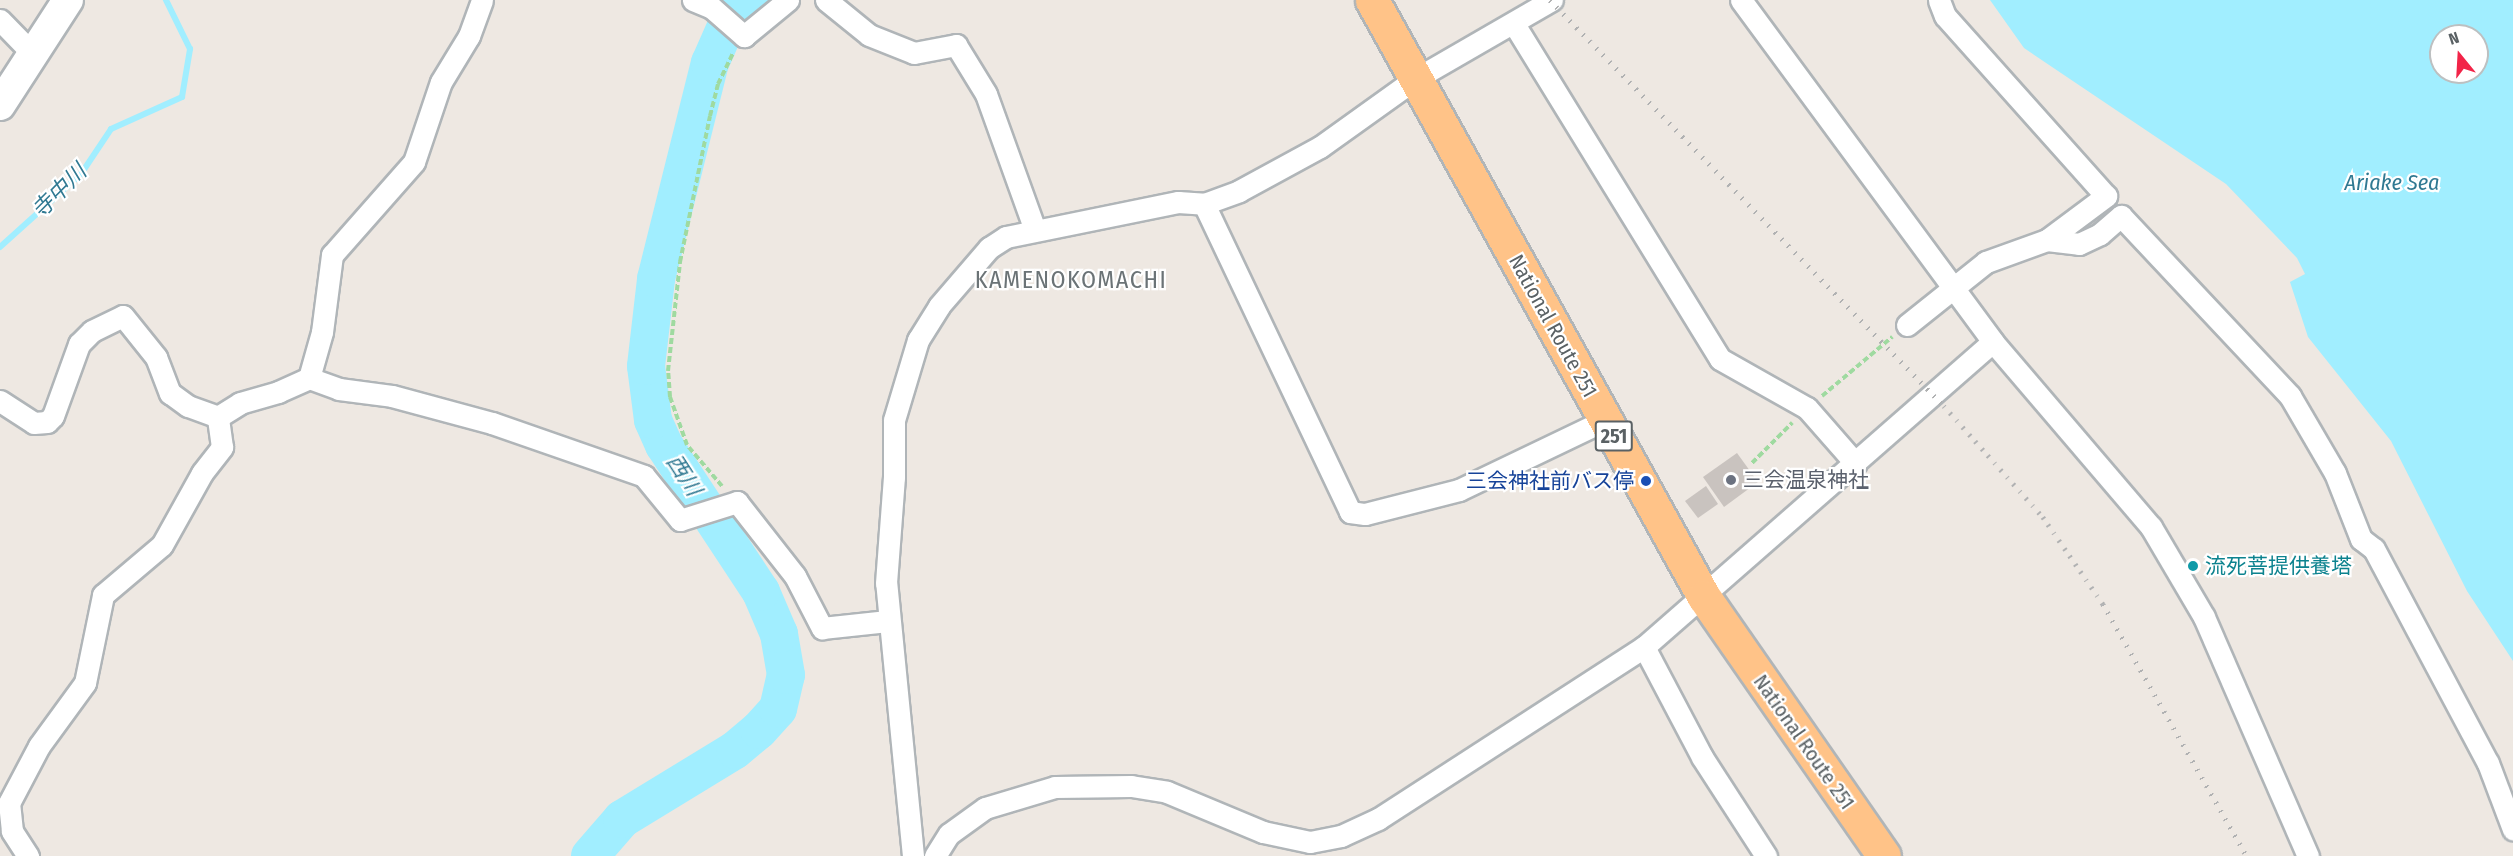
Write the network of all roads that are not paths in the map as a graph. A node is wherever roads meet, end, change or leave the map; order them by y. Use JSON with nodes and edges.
{"nodes":[{"id":1,"x":68,"y":0,"type":"edge"},
{"id":2,"x":482,"y":0,"type":"edge"},
{"id":3,"x":788,"y":0,"type":"edge"},
{"id":4,"x":826,"y":0,"type":"edge"},
{"id":5,"x":1371,"y":0,"type":"edge"},
{"id":6,"x":1552,"y":0,"type":"edge"},
{"id":7,"x":1741,"y":0,"type":"edge"},
{"id":8,"x":1939,"y":0,"type":"edge"},
{"id":9,"x":703,"y":4,"type":"edge"},
{"id":10,"x":0,"y":20,"type":"edge"},
{"id":11,"x":1514,"y":24,"type":"junction"},
{"id":12,"x":34,"y":56,"type":"junction"},
{"id":13,"x":1415,"y":79,"type":"junction"},
{"id":14,"x":0,"y":105,"type":"edge"},
{"id":15,"x":1204,"y":204,"type":"junction"},
{"id":16,"x":1035,"y":230,"type":"junction"},
{"id":17,"x":2047,"y":240,"type":"junction"},
{"id":18,"x":1953,"y":287,"type":"junction"},
{"id":19,"x":1906,"y":324,"type":"road end"},
{"id":20,"x":1993,"y":342,"type":"junction"},
{"id":21,"x":309,"y":378,"type":"junction"},
{"id":22,"x":0,"y":401,"type":"edge"},
{"id":23,"x":218,"y":417,"type":"junction"},
{"id":24,"x":1605,"y":420,"type":"junction"},
{"id":25,"x":1856,"y":464,"type":"junction"},
{"id":26,"x":1704,"y":597,"type":"junction"},
{"id":27,"x":888,"y":621,"type":"junction"},
{"id":28,"x":1644,"y":646,"type":"junction"},
{"id":29,"x":2513,"y":829,"type":"edge"},
{"id":30,"x":1343,"y":846,"type":"edge"},
{"id":31,"x":28,"y":856,"type":"edge"},
{"id":32,"x":913,"y":856,"type":"edge"},
{"id":33,"x":935,"y":856,"type":"edge"},
{"id":34,"x":1766,"y":856,"type":"edge"},
{"id":35,"x":1884,"y":856,"type":"edge"},
{"id":36,"x":2308,"y":856,"type":"edge"}],
"edges":[{"from":1,"to":12,"type":"main road"},
{"from":2,"to":21,"type":"street"},
{"from":3,"to":9,"type":"street"},
{"from":4,"to":16,"type":"street"},
{"from":5,"to":13,"type":"highway","name":"National Route 251","number":"251"},
{"from":6,"to":11,"type":"street"},
{"from":7,"to":18,"type":"street"},
{"from":8,"to":17,"type":"street"},
{"from":10,"to":12,"type":"street"},
{"from":11,"to":13,"type":"street"},
{"from":11,"to":25,"type":"street"},
{"from":12,"to":14,"type":"main road"},
{"from":13,"to":15,"type":"street"},
{"from":13,"to":24,"type":"highway","name":"National Route 251","number":"251"},
{"from":15,"to":16,"type":"street"},
{"from":15,"to":24,"type":"street"},
{"from":16,"to":27,"type":"street"},
{"from":17,"to":18,"type":"street"},
{"from":17,"to":29,"type":"street"},
{"from":18,"to":19,"type":"street"},
{"from":18,"to":20,"type":"street"},
{"from":20,"to":25,"type":"street"},
{"from":20,"to":36,"type":"street"},
{"from":21,"to":23,"type":"street"},
{"from":21,"to":27,"type":"street"},
{"from":22,"to":23,"type":"street"},
{"from":23,"to":31,"type":"street"},
{"from":24,"to":26,"type":"highway","name":"National Route 251","number":"251"},
{"from":25,"to":26,"type":"street"},
{"from":26,"to":28,"type":"street"},
{"from":26,"to":35,"type":"highway","name":"National Route 251","number":"251"},
{"from":27,"to":32,"type":"street"},
{"from":28,"to":30,"type":"street"},
{"from":28,"to":34,"type":"street"},
{"from":30,"to":33,"type":"street"}]}
